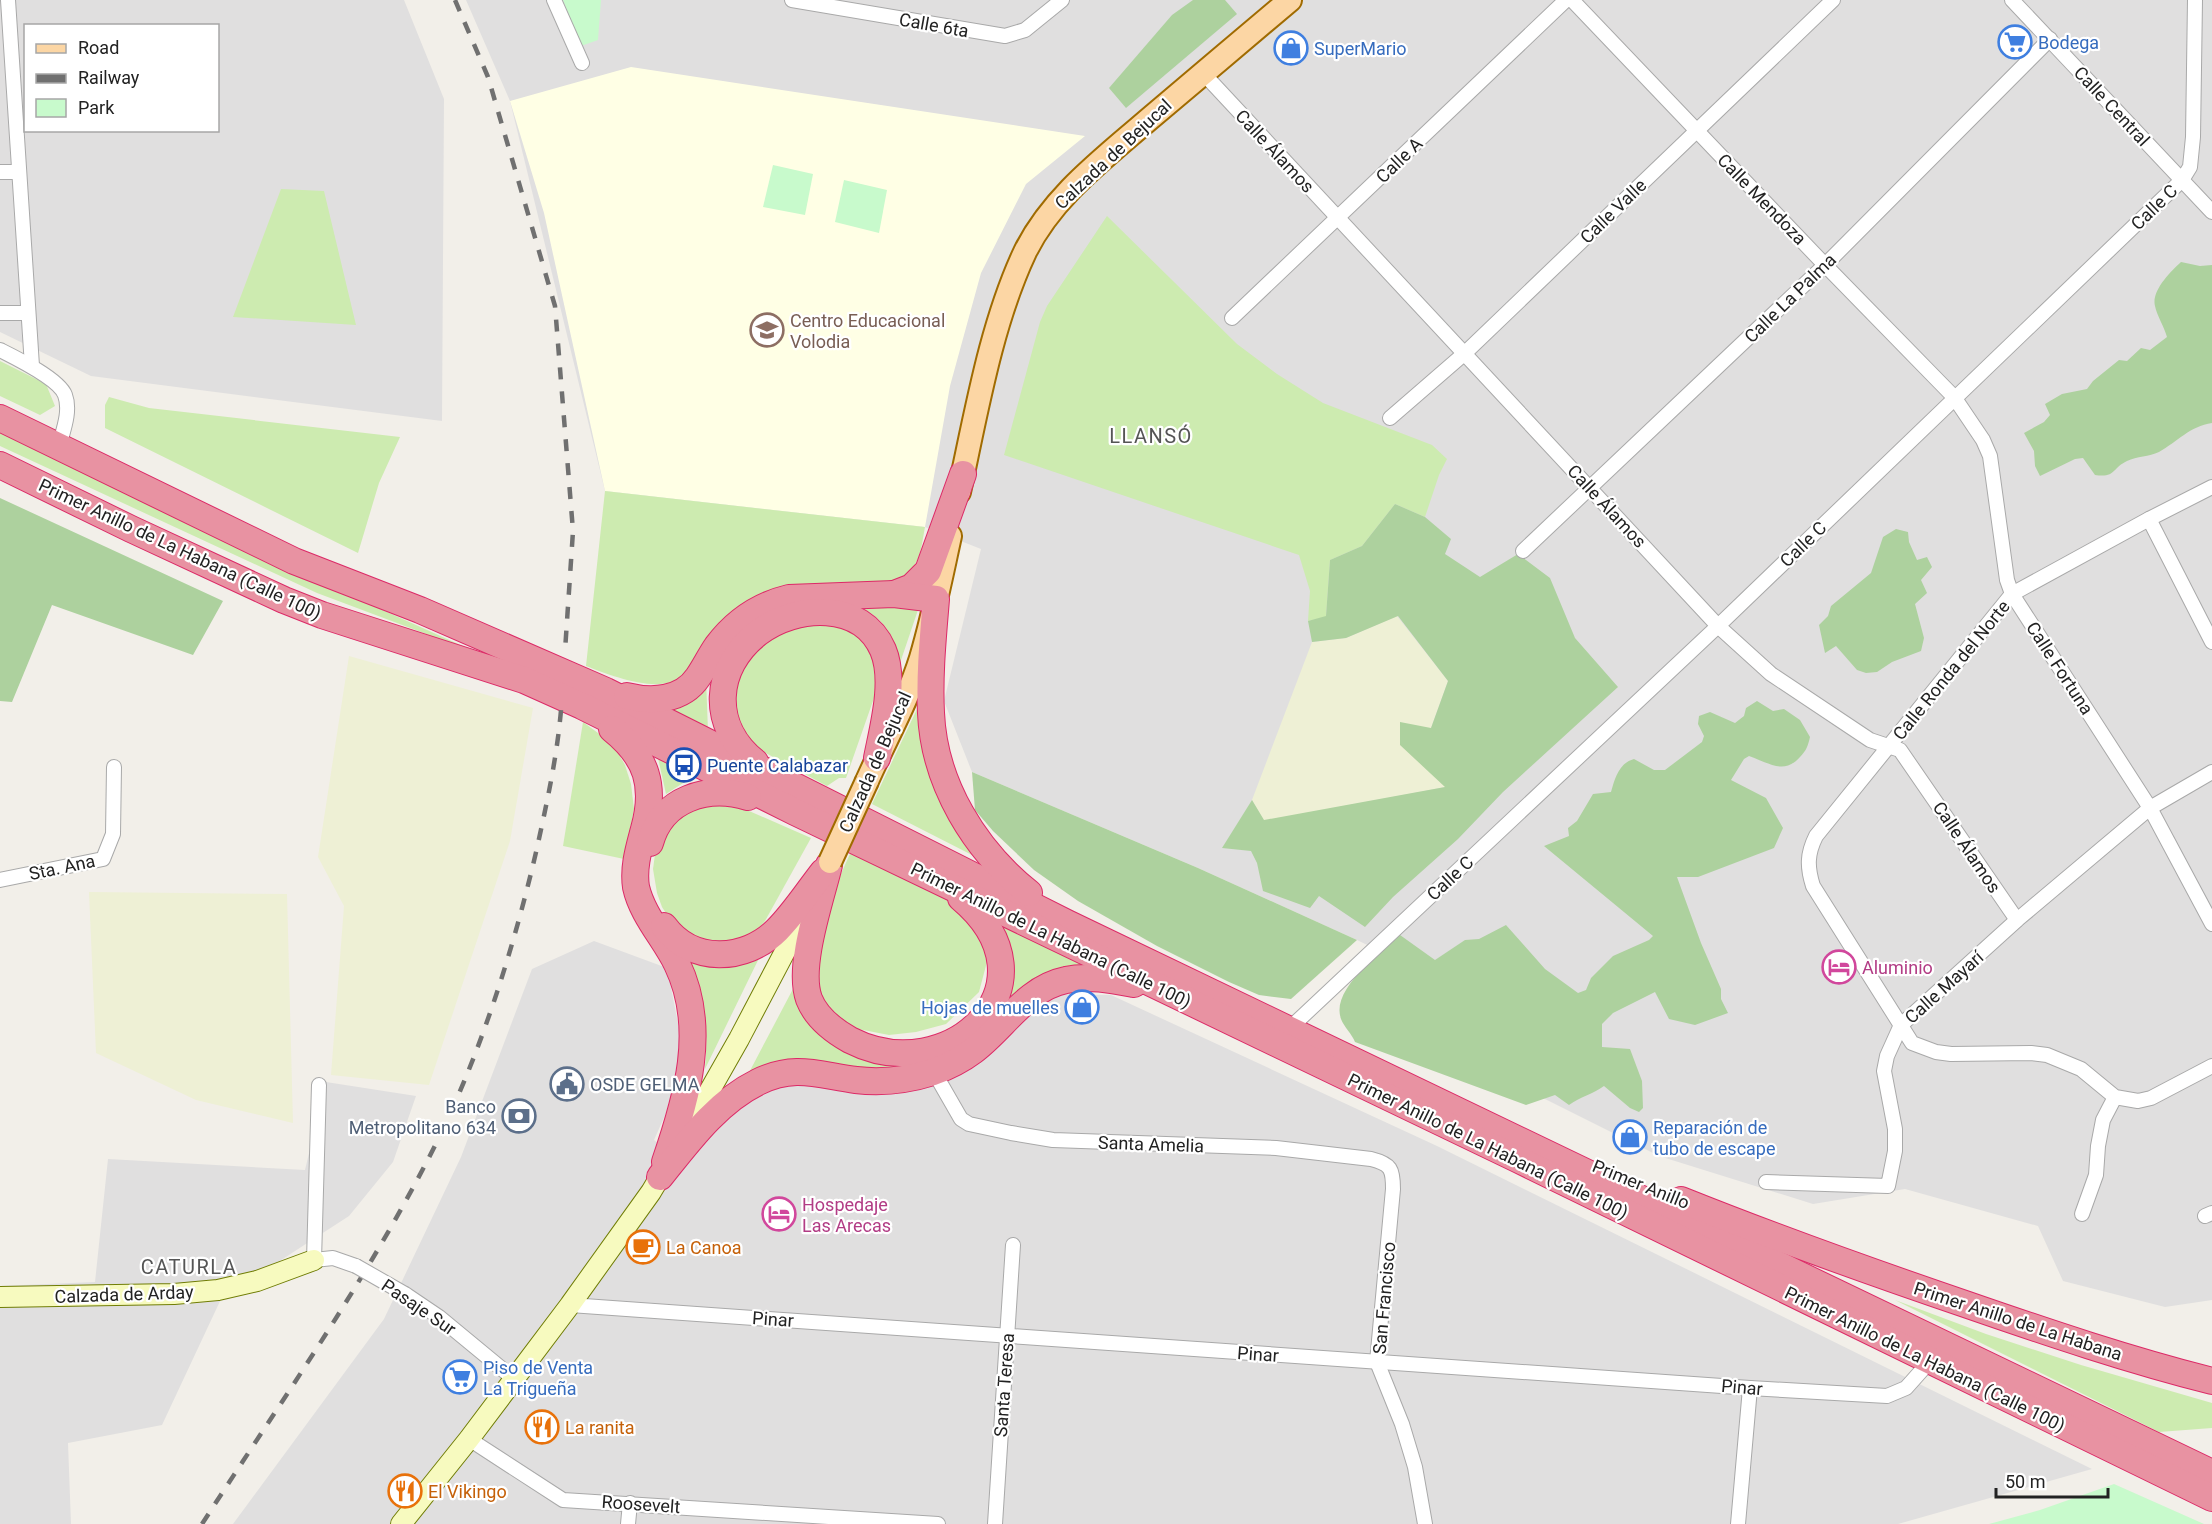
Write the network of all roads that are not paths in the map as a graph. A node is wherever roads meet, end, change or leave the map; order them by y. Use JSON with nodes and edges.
{"nodes":[{"id":1,"x":8,"y":0,"type":"edge"},
{"id":2,"x":554,"y":0,"type":"edge"},
{"id":3,"x":792,"y":0,"type":"edge"},
{"id":4,"x":1062,"y":0,"type":"edge"},
{"id":5,"x":1290,"y":0,"type":"edge"},
{"id":6,"x":1566,"y":0,"type":"edge"},
{"id":7,"x":1572,"y":0,"type":"edge"},
{"id":8,"x":1833,"y":0,"type":"edge"},
{"id":9,"x":2012,"y":0,"type":"edge"},
{"id":10,"x":2195,"y":0,"type":"edge"},
{"id":11,"x":2050,"y":39,"type":"junction"},
{"id":12,"x":582,"y":63,"type":"dead end"},
{"id":13,"x":1203,"y":73,"type":"junction"},
{"id":14,"x":1697,"y":131,"type":"junction"},
{"id":15,"x":0,"y":172,"type":"edge"},
{"id":16,"x":18,"y":172,"type":"junction"},
{"id":17,"x":2182,"y":180,"type":"junction"},
{"id":18,"x":2212,"y":212,"type":"edge"},
{"id":19,"x":1337,"y":219,"type":"junction"},
{"id":20,"x":1825,"y":265,"type":"junction"},
{"id":21,"x":0,"y":313,"type":"edge"},
{"id":22,"x":28,"y":313,"type":"junction"},
{"id":23,"x":1232,"y":318,"type":"dead end"},
{"id":24,"x":0,"y":350,"type":"edge"},
{"id":25,"x":1465,"y":353,"type":"junction"},
{"id":26,"x":32,"y":366,"type":"junction"},
{"id":27,"x":1954,"y":397,"type":"junction"},
{"id":28,"x":0,"y":418,"type":"edge"},
{"id":29,"x":1390,"y":418,"type":"dead end"},
{"id":30,"x":59,"y":446,"type":"junction"},
{"id":31,"x":0,"y":465,"type":"edge"},
{"id":32,"x":963,"y":474,"type":"junction"},
{"id":33,"x":2212,"y":487,"type":"edge"},
{"id":34,"x":1590,"y":488,"type":"junction"},
{"id":35,"x":2149,"y":519,"type":"junction"},
{"id":36,"x":1523,"y":551,"type":"dead end"},
{"id":37,"x":894,"y":594,"type":"junction"},
{"id":38,"x":2012,"y":594,"type":"junction"},
{"id":39,"x":936,"y":599,"type":"junction"},
{"id":40,"x":1718,"y":626,"type":"junction"},
{"id":41,"x":2212,"y":642,"type":"edge"},
{"id":42,"x":606,"y":691,"type":"junction"},
{"id":43,"x":582,"y":706,"type":"junction"},
{"id":44,"x":1890,"y":746,"type":"junction"},
{"id":45,"x":114,"y":767,"type":"dead end"},
{"id":46,"x":872,"y":770,"type":"junction"},
{"id":47,"x":2212,"y":772,"type":"edge"},
{"id":48,"x":774,"y":777,"type":"junction"},
{"id":49,"x":2150,"y":807,"type":"junction"},
{"id":50,"x":795,"y":812,"type":"junction"},
{"id":51,"x":905,"y":863,"type":"junction"},
{"id":52,"x":830,"y":864,"type":"junction"},
{"id":53,"x":0,"y":880,"type":"edge"},
{"id":54,"x":2017,"y":920,"type":"junction"},
{"id":55,"x":1067,"y":923,"type":"junction"},
{"id":56,"x":2212,"y":924,"type":"edge"},
{"id":57,"x":1164,"y":991,"type":"junction"},
{"id":58,"x":1901,"y":1025,"type":"junction"},
{"id":59,"x":1289,"y":1029,"type":"junction"},
{"id":60,"x":2212,"y":1066,"type":"edge"},
{"id":61,"x":934,"y":1072,"type":"junction"},
{"id":62,"x":319,"y":1085,"type":"dead end"},
{"id":63,"x":2115,"y":1097,"type":"junction"},
{"id":64,"x":1458,"y":1110,"type":"junction"},
{"id":65,"x":1393,"y":1173,"type":"joint"},
{"id":66,"x":660,"y":1177,"type":"junction"},
{"id":67,"x":1766,"y":1182,"type":"dead end"},
{"id":68,"x":2082,"y":1214,"type":"dead end"},
{"id":69,"x":1013,"y":1245,"type":"dead end"},
{"id":70,"x":1825,"y":1256,"type":"joint"},
{"id":71,"x":314,"y":1260,"type":"junction"},
{"id":72,"x":0,"y":1297,"type":"edge"},
{"id":73,"x":570,"y":1305,"type":"junction"},
{"id":74,"x":1008,"y":1336,"type":"junction"},
{"id":75,"x":1931,"y":1360,"type":"junction"},
{"id":76,"x":1377,"y":1362,"type":"junction"},
{"id":77,"x":513,"y":1378,"type":"junction"},
{"id":78,"x":2212,"y":1381,"type":"edge"},
{"id":79,"x":1750,"y":1388,"type":"junction"},
{"id":80,"x":2088,"y":1438,"type":"junction"},
{"id":81,"x":469,"y":1439,"type":"junction"},
{"id":82,"x":2164,"y":1449,"type":"junction"},
{"id":83,"x":2212,"y":1452,"type":"edge"},
{"id":84,"x":2212,"y":1473,"type":"edge"},
{"id":85,"x":2212,"y":1498,"type":"edge"},
{"id":86,"x":630,"y":1503,"type":"junction"},
{"id":87,"x":400,"y":1524,"type":"edge"},
{"id":88,"x":628,"y":1524,"type":"edge"},
{"id":89,"x":938,"y":1524,"type":"edge"},
{"id":90,"x":994,"y":1524,"type":"edge"},
{"id":91,"x":1425,"y":1524,"type":"edge"},
{"id":92,"x":1738,"y":1524,"type":"edge"}],
"edges":[{"from":1,"to":16,"type":"street"},
{"from":2,"to":12,"type":"street"},
{"from":3,"to":4,"type":"street","name":"Calle 6ta"},
{"from":5,"to":13,"type":"main road","name":"Calzada de Bejucal"},
{"from":6,"to":19,"type":"street","name":"Calle A"},
{"from":7,"to":14,"type":"street","name":"Calle Mendoza"},
{"from":8,"to":14,"type":"street","name":"Calle Valle"},
{"from":9,"to":11,"type":"street","name":"Calle Central"},
{"from":10,"to":17,"type":"street","name":"Calle C"},
{"from":11,"to":17,"type":"street","name":"Calle Central"},
{"from":11,"to":20,"type":"street","name":"Calle La Palma"},
{"from":13,"to":19,"type":"street","name":"Calle Álamos"},
{"from":13,"to":32,"type":"main road","name":"Calzada de Bejucal"},
{"from":14,"to":20,"type":"street","name":"Calle Mendoza"},
{"from":14,"to":25,"type":"street","name":"Calle Valle"},
{"from":15,"to":16,"type":"street"},
{"from":16,"to":22,"type":"street"},
{"from":17,"to":18,"type":"street","name":"Calle Central"},
{"from":17,"to":27,"type":"street","name":"Calle C"},
{"from":19,"to":23,"type":"street","name":"Calle A"},
{"from":19,"to":25,"type":"street","name":"Calle Álamos"},
{"from":20,"to":27,"type":"street","name":"Calle Mendoza"},
{"from":20,"to":34,"type":"street","name":"Calle La Palma"},
{"from":21,"to":22,"type":"street"},
{"from":22,"to":26,"type":"street"},
{"from":24,"to":26,"type":"street"},
{"from":25,"to":29,"type":"street","name":"Calle Valle"},
{"from":25,"to":34,"type":"street","name":"Calle Álamos"},
{"from":26,"to":30,"type":"street"},
{"from":27,"to":38,"type":"street","name":"Calle Fortuna"},
{"from":27,"to":40,"type":"street","name":"Calle C"},
{"from":28,"to":30,"type":"highway","name":"Primer Anillo de La Habana (Calle 100)"},
{"from":30,"to":42,"type":"highway","name":"Primer Anillo de La Habana (Calle 100)"},
{"from":31,"to":43,"type":"highway","name":"Primer Anillo de La Habana (Calle 100)"},
{"from":32,"to":37,"type":"highway"},
{"from":32,"to":39,"type":"main road","name":"Calzada de Bejucal"},
{"from":33,"to":35,"type":"street","name":"Calle Ronda del Norte"},
{"from":34,"to":36,"type":"street","name":"Calle La Palma"},
{"from":34,"to":40,"type":"street","name":"Calle Álamos"},
{"from":35,"to":38,"type":"street","name":"Calle Ronda del Norte"},
{"from":35,"to":41,"type":"street"},
{"from":37,"to":39,"type":"highway"},
{"from":37,"to":42,"type":"highway"},
{"from":38,"to":44,"type":"street","name":"Calle Ronda del Norte"},
{"from":38,"to":49,"type":"street","name":"Calle Fortuna"},
{"from":39,"to":46,"type":"main road","name":"Calzada de Bejucal"},
{"from":39,"to":55,"type":"highway"},
{"from":40,"to":44,"type":"street","name":"Calle Álamos"},
{"from":40,"to":59,"type":"street","name":"Calle C"},
{"from":42,"to":48,"type":"highway","name":"Primer Anillo de La Habana (Calle 100)"},
{"from":43,"to":50,"type":"highway","name":"Primer Anillo de La Habana (Calle 100)"},
{"from":43,"to":66,"type":"highway"},
{"from":44,"to":54,"type":"street","name":"Calle Álamos"},
{"from":44,"to":58,"type":"street","name":"Calle Ronda del Norte"},
{"from":45,"to":53,"type":"street","name":"Sta. Ana"},
{"from":46,"to":48,"type":"highway"},
{"from":46,"to":52,"type":"main road","name":"Calzada de Bejucal","bridge":true},
{"from":47,"to":49,"type":"street","name":"Calle Mayarí"},
{"from":48,"to":55,"type":"highway","name":"Primer Anillo de La Habana (Calle 100)"},
{"from":49,"to":54,"type":"street","name":"Calle Mayarí"},
{"from":49,"to":56,"type":"street","name":"Calle Fortuna"},
{"from":50,"to":51,"type":"highway","name":"Primer Anillo de La Habana (Calle 100)"},
{"from":50,"to":52,"type":"highway"},
{"from":51,"to":52,"type":"highway"},
{"from":51,"to":57,"type":"highway","name":"Primer Anillo de La Habana (Calle 100)"},
{"from":52,"to":66,"type":"main road","name":"Calzada de Bejucal"},
{"from":54,"to":58,"type":"street","name":"Calle Mayarí"},
{"from":55,"to":59,"type":"highway","name":"Primer Anillo de La Habana (Calle 100)"},
{"from":57,"to":61,"type":"highway"},
{"from":57,"to":75,"type":"highway","name":"Primer Anillo de La Habana (Calle 100)"},
{"from":58,"to":63,"type":"street"},
{"from":58,"to":67,"type":"street","name":"Calle Mayarí"},
{"from":59,"to":64,"type":"highway","name":"Primer Anillo de La Habana (Calle 100)"},
{"from":60,"to":63,"type":"street"},
{"from":61,"to":65,"type":"street","name":"Santa Amelia"},
{"from":61,"to":66,"type":"highway"},
{"from":62,"to":71,"type":"street"},
{"from":63,"to":68,"type":"street"},
{"from":64,"to":70,"type":"highway","name":"Primer Anillo"},
{"from":64,"to":82,"type":"highway"},
{"from":65,"to":76,"type":"street","name":"San Francisco"},
{"from":66,"to":73,"type":"main road","name":"Calzada de Bejucal"},
{"from":69,"to":74,"type":"street","name":"Santa Teresa"},
{"from":70,"to":78,"type":"highway","name":"Primer Anillo de La Habana"},
{"from":71,"to":72,"type":"main road","name":"Calzada de Arday"},
{"from":71,"to":77,"type":"street","name":"Pasaje Sur","bridge":true},
{"from":73,"to":74,"type":"street","name":"Pinar"},
{"from":73,"to":77,"type":"main road","name":"Calzada de Bejucal"},
{"from":74,"to":76,"type":"street","name":"Pinar"},
{"from":74,"to":90,"type":"street","name":"Santa Teresa"},
{"from":75,"to":79,"type":"street","name":"Pinar"},
{"from":75,"to":80,"type":"highway","name":"Primer Anillo de La Habana (Calle 100)"},
{"from":76,"to":79,"type":"street","name":"Pinar"},
{"from":76,"to":91,"type":"street","name":"San Francisco"},
{"from":77,"to":81,"type":"main road","name":"Calzada de Bejucal"},
{"from":79,"to":92,"type":"street"},
{"from":80,"to":82,"type":"highway"},
{"from":80,"to":85,"type":"highway","name":"Primer Anillo de La Habana (Calle 100)"},
{"from":81,"to":86,"type":"street","name":"Roosevelt"},
{"from":81,"to":87,"type":"main road","name":"Calzada de Bejucal"},
{"from":82,"to":83,"type":"highway"},
{"from":82,"to":84,"type":"highway"},
{"from":86,"to":88,"type":"street"},
{"from":86,"to":89,"type":"street","name":"Roosevelt"}]}
